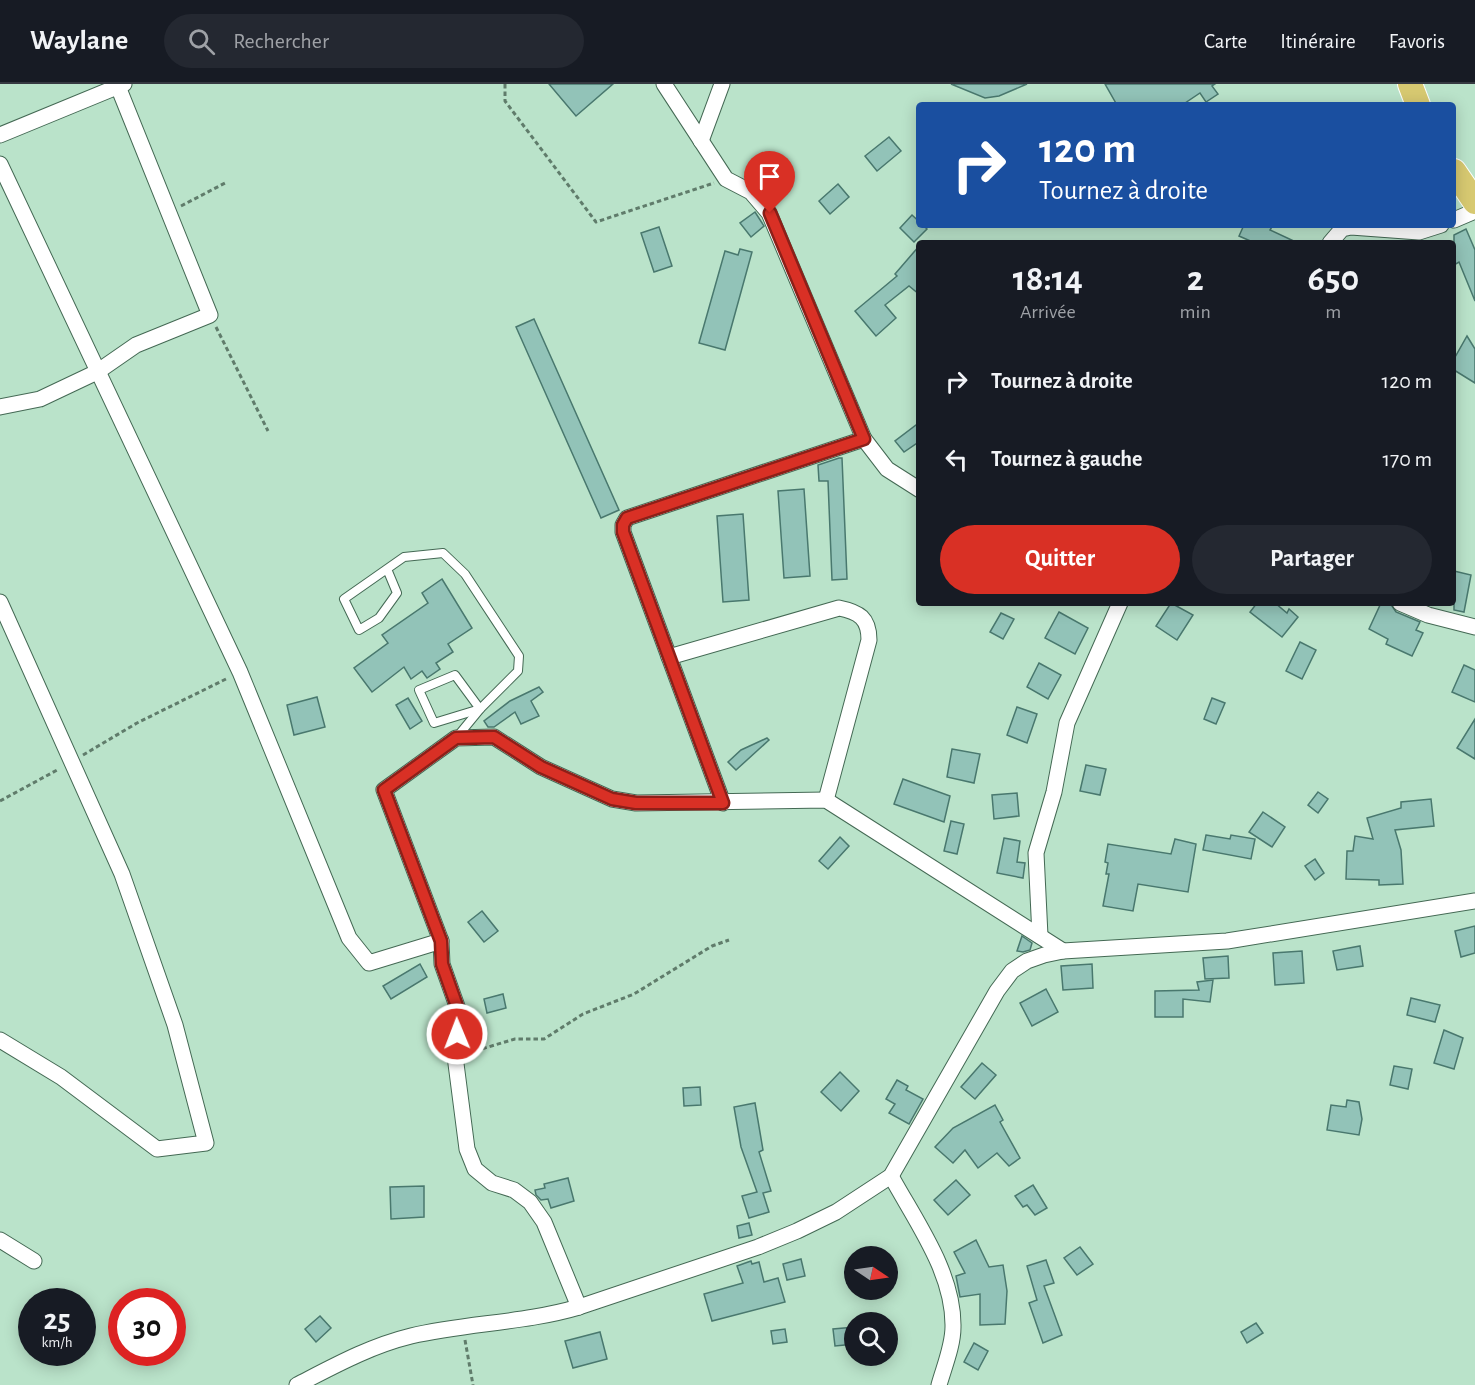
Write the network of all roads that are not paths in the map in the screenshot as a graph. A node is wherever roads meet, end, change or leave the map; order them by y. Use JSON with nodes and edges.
{"nodes":[{"id":1,"x":664,"y":84,"type":"edge"},
{"id":2,"x":722,"y":84,"type":"edge"},
{"id":3,"x":1410,"y":84,"type":"edge"},
{"id":4,"x":119,"y":85,"type":"edge"},
{"id":5,"x":1417,"y":102,"type":"edge"},
{"id":6,"x":0,"y":135,"type":"edge"},
{"id":7,"x":701,"y":141,"type":"junction"},
{"id":8,"x":0,"y":164,"type":"edge"},
{"id":9,"x":1456,"y":174,"type":"edge"},
{"id":10,"x":1475,"y":202,"type":"edge"},
{"id":11,"x":1475,"y":211,"type":"edge"},
{"id":12,"x":1456,"y":219,"type":"edge"},
{"id":13,"x":1346,"y":228,"type":"edge"},
{"id":14,"x":1365,"y":228,"type":"edge"},
{"id":15,"x":1432,"y":228,"type":"edge"},
{"id":16,"x":1333,"y":240,"type":"edge"},
{"id":17,"x":97,"y":372,"type":"junction"},
{"id":18,"x":0,"y":407,"type":"edge"},
{"id":19,"x":864,"y":439,"type":"junction"},
{"id":20,"x":916,"y":487,"type":"edge"},
{"id":21,"x":387,"y":569,"type":"junction"},
{"id":22,"x":0,"y":602,"type":"edge"},
{"id":23,"x":1119,"y":606,"type":"edge"},
{"id":24,"x":1407,"y":606,"type":"edge"},
{"id":25,"x":1475,"y":627,"type":"edge"},
{"id":26,"x":669,"y":657,"type":"junction"},
{"id":27,"x":480,"y":709,"type":"junction"},
{"id":28,"x":456,"y":738,"type":"junction"},
{"id":29,"x":826,"y":800,"type":"junction"},
{"id":30,"x":723,"y":803,"type":"junction"},
{"id":31,"x":1475,"y":901,"type":"edge"},
{"id":32,"x":1040,"y":936,"type":"junction"},
{"id":33,"x":441,"y":941,"type":"junction"},
{"id":34,"x":1064,"y":951,"type":"junction"},
{"id":35,"x":0,"y":1041,"type":"edge"},
{"id":36,"x":891,"y":1176,"type":"junction"},
{"id":37,"x":0,"y":1240,"type":"edge"},
{"id":38,"x":34,"y":1261,"type":"dead end"},
{"id":39,"x":579,"y":1307,"type":"junction"},
{"id":40,"x":297,"y":1385,"type":"edge"},
{"id":41,"x":939,"y":1385,"type":"edge"}],
"edges":[{"from":1,"to":7,"type":"street"},
{"from":2,"to":7,"type":"street"},
{"from":3,"to":5,"type":"main road"},
{"from":4,"to":6,"type":"street"},
{"from":4,"to":17,"type":"street"},
{"from":7,"to":19,"type":"street"},
{"from":8,"to":17,"type":"street"},
{"from":9,"to":10,"type":"main road"},
{"from":11,"to":12,"type":"street"},
{"from":13,"to":16,"type":"street"},
{"from":14,"to":15,"type":"street"},
{"from":17,"to":18,"type":"street"},
{"from":17,"to":33,"type":"street"},
{"from":19,"to":20,"type":"street"},
{"from":19,"to":26,"type":"street"},
{"from":21,"to":21,"type":"lane"},
{"from":21,"to":27,"type":"lane"},
{"from":22,"to":35,"type":"street"},
{"from":23,"to":32,"type":"street"},
{"from":24,"to":25,"type":"street"},
{"from":26,"to":29,"type":"street"},
{"from":26,"to":30,"type":"street"},
{"from":27,"to":27,"type":"lane"},
{"from":27,"to":28,"type":"lane"},
{"from":28,"to":30,"type":"street"},
{"from":28,"to":33,"type":"street"},
{"from":29,"to":30,"type":"street"},
{"from":29,"to":32,"type":"street"},
{"from":31,"to":34,"type":"street"},
{"from":32,"to":34,"type":"street"},
{"from":33,"to":39,"type":"street"},
{"from":34,"to":36,"type":"street"},
{"from":36,"to":39,"type":"street"},
{"from":36,"to":41,"type":"street"},
{"from":37,"to":38,"type":"street"},
{"from":39,"to":40,"type":"street"}]}
